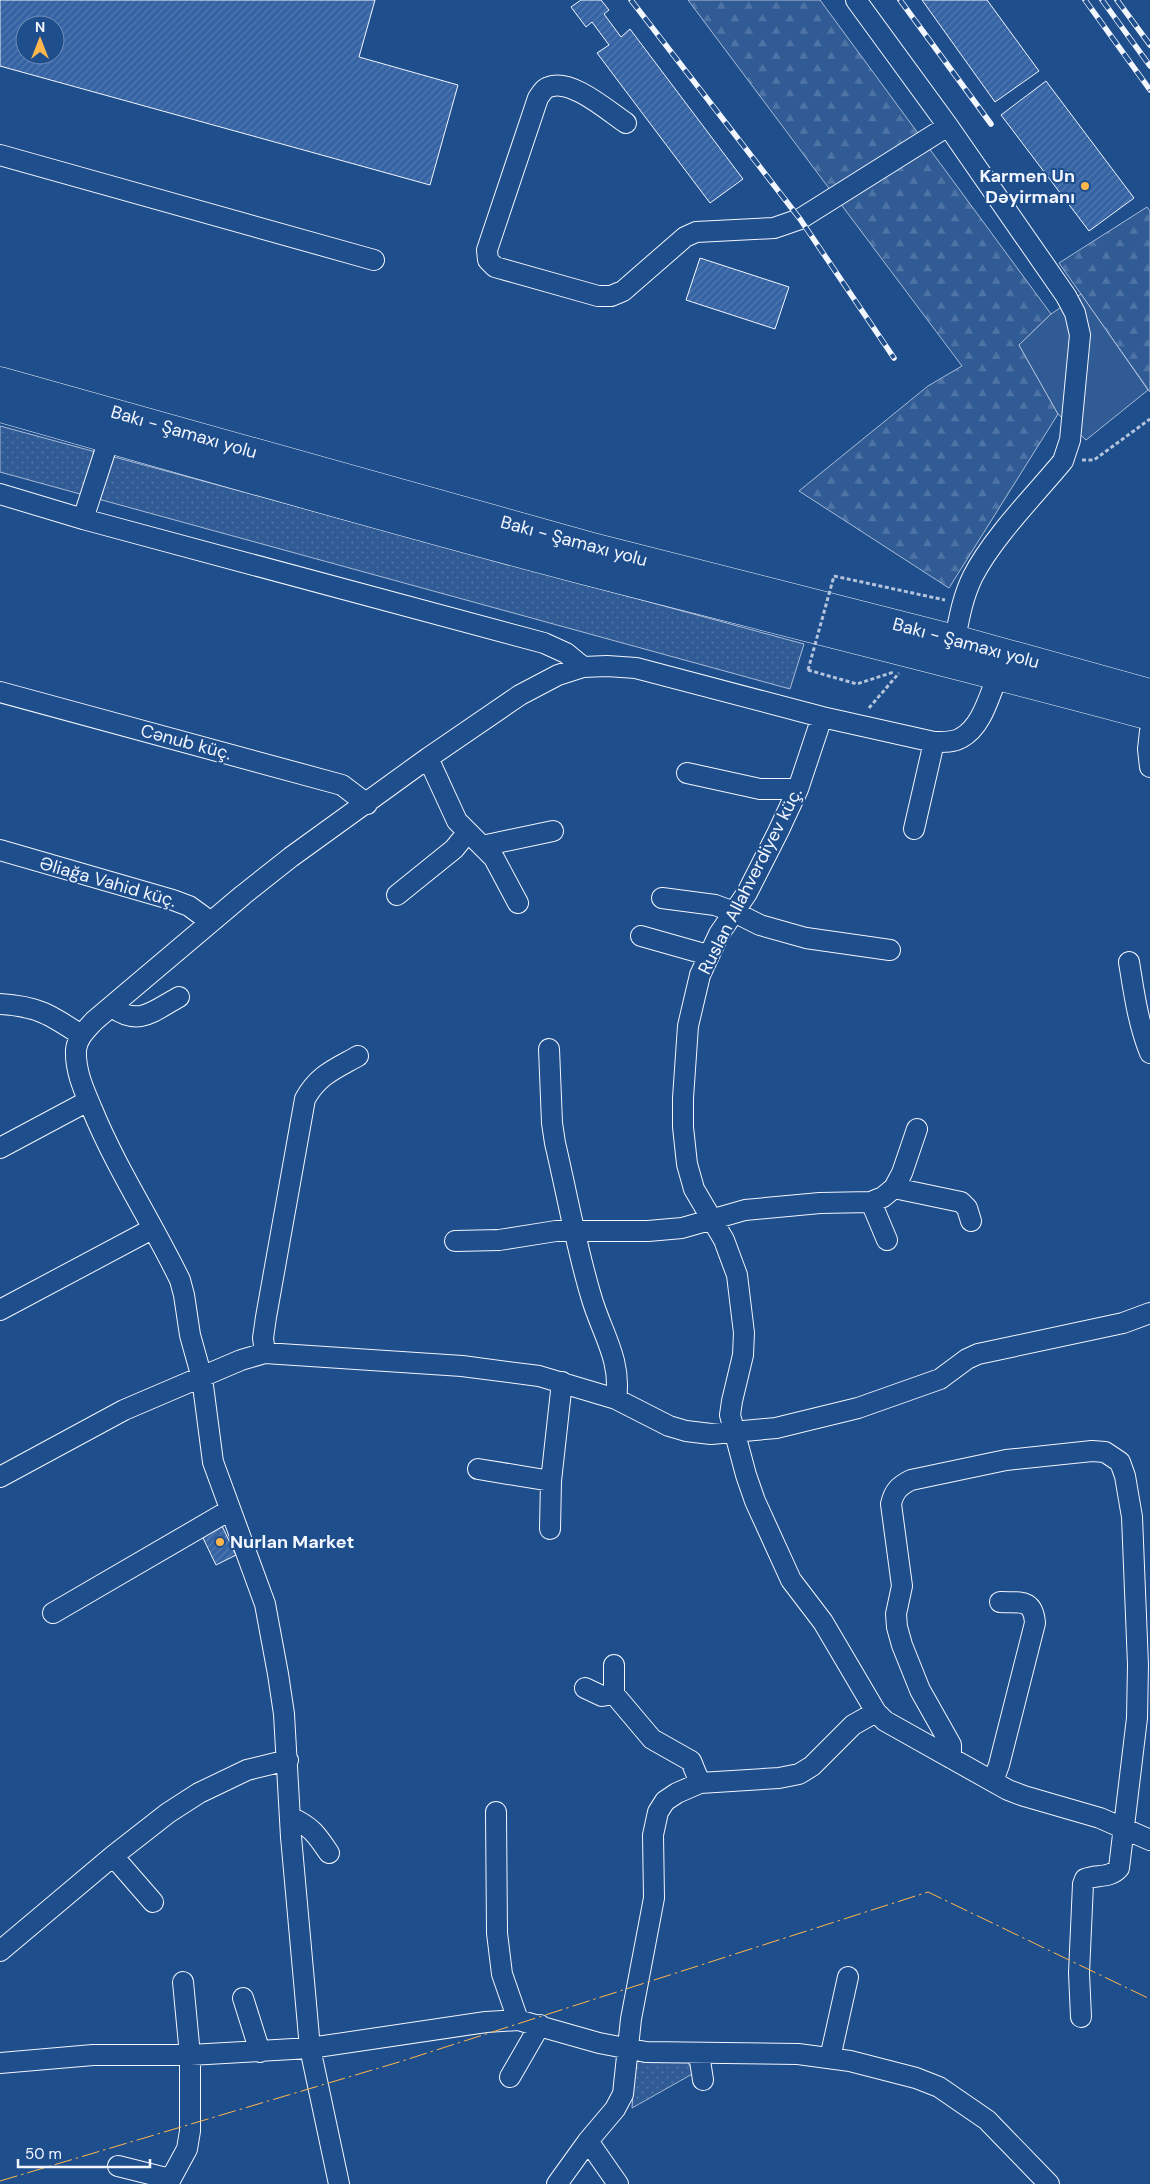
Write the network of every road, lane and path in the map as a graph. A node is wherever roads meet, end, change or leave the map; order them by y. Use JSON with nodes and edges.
{"nodes":[{"id":1,"x":856,"y":0,"type":"edge"},
{"id":2,"x":626,"y":123,"type":"dead end"},
{"id":3,"x":948,"y":126,"type":"junction"},
{"id":4,"x":0,"y":155,"type":"edge"},
{"id":5,"x":374,"y":260,"type":"dead end"},
{"id":6,"x":0,"y":381,"type":"edge"},
{"id":7,"x":0,"y":408,"type":"edge"},
{"id":8,"x":1150,"y":419,"type":"edge"},
{"id":9,"x":109,"y":439,"type":"junction"},
{"id":10,"x":1063,"y":461,"type":"junction"},
{"id":11,"x":0,"y":494,"type":"edge"},
{"id":12,"x":83,"y":519,"type":"junction"},
{"id":13,"x":962,"y":604,"type":"junction"},
{"id":14,"x":955,"y":639,"type":"junction"},
{"id":15,"x":583,"y":667,"type":"junction"},
{"id":16,"x":900,"y":670,"type":"dead end"},
{"id":17,"x":998,"y":675,"type":"junction"},
{"id":18,"x":857,"y":684,"type":"dead end"},
{"id":19,"x":0,"y":692,"type":"edge"},
{"id":20,"x":1150,"y":693,"type":"edge"},
{"id":21,"x":1150,"y":716,"type":"edge"},
{"id":22,"x":822,"y":717,"type":"junction"},
{"id":23,"x":856,"y":724,"type":"junction"},
{"id":24,"x":1150,"y":731,"type":"edge"},
{"id":25,"x":934,"y":742,"type":"junction"},
{"id":26,"x":428,"y":758,"type":"junction"},
{"id":27,"x":1150,"y":767,"type":"edge"},
{"id":28,"x":687,"y":773,"type":"dead end"},
{"id":29,"x":798,"y":789,"type":"junction"},
{"id":30,"x":367,"y":804,"type":"junction"},
{"id":31,"x":914,"y":829,"type":"dead end"},
{"id":32,"x":553,"y":832,"type":"dead end"},
{"id":33,"x":467,"y":833,"type":"junction"},
{"id":34,"x":482,"y":846,"type":"junction"},
{"id":35,"x":0,"y":850,"type":"edge"},
{"id":36,"x":397,"y":895,"type":"dead end"},
{"id":37,"x":662,"y":898,"type":"dead end"},
{"id":38,"x":518,"y":902,"type":"dead end"},
{"id":39,"x":734,"y":912,"type":"junction"},
{"id":40,"x":211,"y":922,"type":"junction"},
{"id":41,"x":642,"y":936,"type":"dead end"},
{"id":42,"x":890,"y":950,"type":"dead end"},
{"id":43,"x":708,"y":955,"type":"junction"},
{"id":44,"x":1129,"y":962,"type":"dead end"},
{"id":45,"x":179,"y":998,"type":"dead end"},
{"id":46,"x":0,"y":1004,"type":"edge"},
{"id":47,"x":112,"y":1007,"type":"junction"},
{"id":48,"x":81,"y":1035,"type":"junction"},
{"id":49,"x":549,"y":1049,"type":"dead end"},
{"id":50,"x":1150,"y":1052,"type":"edge"},
{"id":51,"x":358,"y":1056,"type":"dead end"},
{"id":52,"x":88,"y":1101,"type":"junction"},
{"id":53,"x":917,"y":1129,"type":"dead end"},
{"id":54,"x":0,"y":1148,"type":"edge"},
{"id":55,"x":894,"y":1188,"type":"junction"},
{"id":56,"x":871,"y":1202,"type":"junction"},
{"id":57,"x":712,"y":1220,"type":"junction"},
{"id":58,"x":971,"y":1221,"type":"dead end"},
{"id":59,"x":152,"y":1229,"type":"junction"},
{"id":60,"x":575,"y":1230,"type":"junction"},
{"id":61,"x":887,"y":1240,"type":"dead end"},
{"id":62,"x":455,"y":1241,"type":"dead end"},
{"id":63,"x":0,"y":1310,"type":"edge"},
{"id":64,"x":1150,"y":1313,"type":"edge"},
{"id":65,"x":265,"y":1353,"type":"junction"},
{"id":66,"x":202,"y":1378,"type":"junction"},
{"id":67,"x":562,"y":1382,"type":"junction"},
{"id":68,"x":616,"y":1398,"type":"junction"},
{"id":69,"x":733,"y":1432,"type":"junction"},
{"id":70,"x":478,"y":1469,"type":"dead end"},
{"id":71,"x":0,"y":1477,"type":"edge"},
{"id":72,"x":551,"y":1481,"type":"junction"},
{"id":73,"x":230,"y":1510,"type":"junction"},
{"id":74,"x":550,"y":1529,"type":"dead end"},
{"id":75,"x":1000,"y":1602,"type":"dead end"},
{"id":76,"x":53,"y":1613,"type":"dead end"},
{"id":77,"x":614,"y":1665,"type":"dead end"},
{"id":78,"x":585,"y":1688,"type":"dead end"},
{"id":79,"x":614,"y":1694,"type":"junction"},
{"id":80,"x":876,"y":1712,"type":"junction"},
{"id":81,"x":951,"y":1758,"type":"junction"},
{"id":82,"x":288,"y":1760,"type":"junction"},
{"id":83,"x":992,"y":1781,"type":"junction"},
{"id":84,"x":700,"y":1783,"type":"junction"},
{"id":85,"x":496,"y":1812,"type":"dead end"},
{"id":86,"x":290,"y":1817,"type":"junction"},
{"id":87,"x":1125,"y":1829,"type":"junction"},
{"id":88,"x":1150,"y":1840,"type":"edge"},
{"id":89,"x":329,"y":1853,"type":"dead end"},
{"id":90,"x":113,"y":1856,"type":"junction"},
{"id":91,"x":153,"y":1902,"type":"dead end"},
{"id":92,"x":2,"y":1944,"type":"edge"},
{"id":93,"x":848,"y":1977,"type":"dead end"},
{"id":94,"x":183,"y":1982,"type":"dead end"},
{"id":95,"x":243,"y":1998,"type":"dead end"},
{"id":96,"x":1081,"y":2017,"type":"dead end"},
{"id":97,"x":518,"y":2020,"type":"junction"},
{"id":98,"x":540,"y":2025,"type":"junction"},
{"id":99,"x":310,"y":2048,"type":"junction"},
{"id":100,"x":627,"y":2049,"type":"junction"},
{"id":101,"x":260,"y":2052,"type":"junction"},
{"id":102,"x":699,"y":2054,"type":"junction"},
{"id":103,"x":190,"y":2056,"type":"junction"},
{"id":104,"x":830,"y":2058,"type":"junction"},
{"id":105,"x":0,"y":2063,"type":"edge"},
{"id":106,"x":510,"y":2077,"type":"dead end"},
{"id":107,"x":703,"y":2080,"type":"dead end"},
{"id":108,"x":588,"y":2141,"type":"junction"},
{"id":109,"x":118,"y":2166,"type":"dead end"},
{"id":110,"x":169,"y":2182,"type":"edge"},
{"id":111,"x":338,"y":2184,"type":"edge"},
{"id":112,"x":557,"y":2184,"type":"edge"},
{"id":113,"x":618,"y":2184,"type":"edge"},
{"id":114,"x":1049,"y":2184,"type":"edge"}],
"edges":[{"from":1,"to":3,"type":"street"},
{"from":2,"to":3,"type":"street"},
{"from":3,"to":10,"type":"street"},
{"from":4,"to":5,"type":"street"},
{"from":6,"to":14,"type":"highway","name":"Bakı - Şamaxı yolu"},
{"from":7,"to":9,"type":"highway","name":"Bakı - Şamaxı yolu"},
{"from":8,"to":10,"type":"path"},
{"from":9,"to":12,"type":"street"},
{"from":9,"to":17,"type":"highway","name":"Bakı - Şamaxı yolu"},
{"from":10,"to":13,"type":"street"},
{"from":11,"to":12,"type":"street"},
{"from":12,"to":15,"type":"street"},
{"from":13,"to":14,"type":"street"},
{"from":13,"to":18,"type":"path","bridge":true},
{"from":14,"to":20,"type":"highway","name":"Bakı - Şamaxı yolu"},
{"from":15,"to":22,"type":"street"},
{"from":15,"to":26,"type":"street"},
{"from":16,"to":23,"type":"path"},
{"from":17,"to":21,"type":"highway","name":"Bakı - Şamaxı yolu"},
{"from":17,"to":25,"type":"street"},
{"from":19,"to":30,"type":"street","name":"Cənub küç."},
{"from":22,"to":23,"type":"street"},
{"from":22,"to":29,"type":"street","name":"Ruslan Allahverdiyev küç."},
{"from":23,"to":25,"type":"street"},
{"from":24,"to":27,"type":"street"},
{"from":25,"to":31,"type":"street"},
{"from":26,"to":30,"type":"street"},
{"from":26,"to":33,"type":"street"},
{"from":28,"to":29,"type":"street"},
{"from":29,"to":39,"type":"street","name":"Ruslan Allahverdiyev küç."},
{"from":30,"to":40,"type":"street"},
{"from":32,"to":34,"type":"street"},
{"from":33,"to":34,"type":"street"},
{"from":33,"to":36,"type":"street"},
{"from":34,"to":38,"type":"street"},
{"from":35,"to":40,"type":"street","name":"Əliağa Vahid küç."},
{"from":37,"to":39,"type":"street"},
{"from":39,"to":42,"type":"street"},
{"from":39,"to":43,"type":"street","name":"Ruslan Allahverdiyev küç."},
{"from":40,"to":47,"type":"street"},
{"from":41,"to":43,"type":"street"},
{"from":43,"to":57,"type":"street","name":"Ruslan Allahverdiyev küç."},
{"from":44,"to":50,"type":"street"},
{"from":45,"to":47,"type":"street"},
{"from":46,"to":48,"type":"street"},
{"from":47,"to":48,"type":"street"},
{"from":48,"to":52,"type":"street"},
{"from":49,"to":60,"type":"street"},
{"from":51,"to":65,"type":"street"},
{"from":52,"to":54,"type":"street"},
{"from":52,"to":59,"type":"street"},
{"from":53,"to":55,"type":"street"},
{"from":55,"to":56,"type":"street"},
{"from":55,"to":58,"type":"street"},
{"from":56,"to":57,"type":"street"},
{"from":56,"to":61,"type":"street"},
{"from":57,"to":60,"type":"street"},
{"from":57,"to":69,"type":"street","name":"Ruslan Allahverdiyev küç."},
{"from":59,"to":63,"type":"street"},
{"from":59,"to":66,"type":"street"},
{"from":60,"to":62,"type":"street"},
{"from":60,"to":68,"type":"street"},
{"from":64,"to":69,"type":"street"},
{"from":65,"to":66,"type":"street"},
{"from":65,"to":67,"type":"street"},
{"from":66,"to":71,"type":"street"},
{"from":66,"to":73,"type":"street"},
{"from":67,"to":68,"type":"street"},
{"from":67,"to":72,"type":"street"},
{"from":68,"to":69,"type":"street"},
{"from":69,"to":80,"type":"street","name":"Ruslan Allahverdiyev küç."},
{"from":70,"to":72,"type":"street"},
{"from":72,"to":74,"type":"street"},
{"from":73,"to":76,"type":"street"},
{"from":73,"to":82,"type":"street"},
{"from":75,"to":83,"type":"street"},
{"from":77,"to":79,"type":"street"},
{"from":78,"to":79,"type":"street"},
{"from":79,"to":84,"type":"street"},
{"from":80,"to":81,"type":"street","name":"Ruslan Allahverdiyev küç."},
{"from":80,"to":84,"type":"street"},
{"from":81,"to":83,"type":"street","name":"Ruslan Allahverdiyev küç."},
{"from":81,"to":87,"type":"street"},
{"from":82,"to":86,"type":"street"},
{"from":82,"to":90,"type":"street"},
{"from":83,"to":87,"type":"street","name":"Ruslan Allahverdiyev küç."},
{"from":84,"to":100,"type":"street"},
{"from":85,"to":97,"type":"street"},
{"from":86,"to":89,"type":"street"},
{"from":86,"to":99,"type":"street"},
{"from":87,"to":88,"type":"street","name":"Ruslan Allahverdiyev küç."},
{"from":87,"to":96,"type":"street"},
{"from":90,"to":91,"type":"street"},
{"from":90,"to":92,"type":"street"},
{"from":93,"to":104,"type":"street"},
{"from":94,"to":103,"type":"street"},
{"from":95,"to":101,"type":"street"},
{"from":97,"to":98,"type":"street"},
{"from":97,"to":99,"type":"street"},
{"from":98,"to":100,"type":"street"},
{"from":98,"to":106,"type":"street"},
{"from":99,"to":101,"type":"street"},
{"from":99,"to":111,"type":"street"},
{"from":100,"to":102,"type":"street"},
{"from":100,"to":108,"type":"street"},
{"from":101,"to":103,"type":"street"},
{"from":102,"to":104,"type":"street"},
{"from":102,"to":107,"type":"street"},
{"from":103,"to":105,"type":"street"},
{"from":103,"to":110,"type":"street"},
{"from":104,"to":114,"type":"street"},
{"from":108,"to":112,"type":"street"},
{"from":108,"to":113,"type":"street"},
{"from":109,"to":110,"type":"street"}]}
